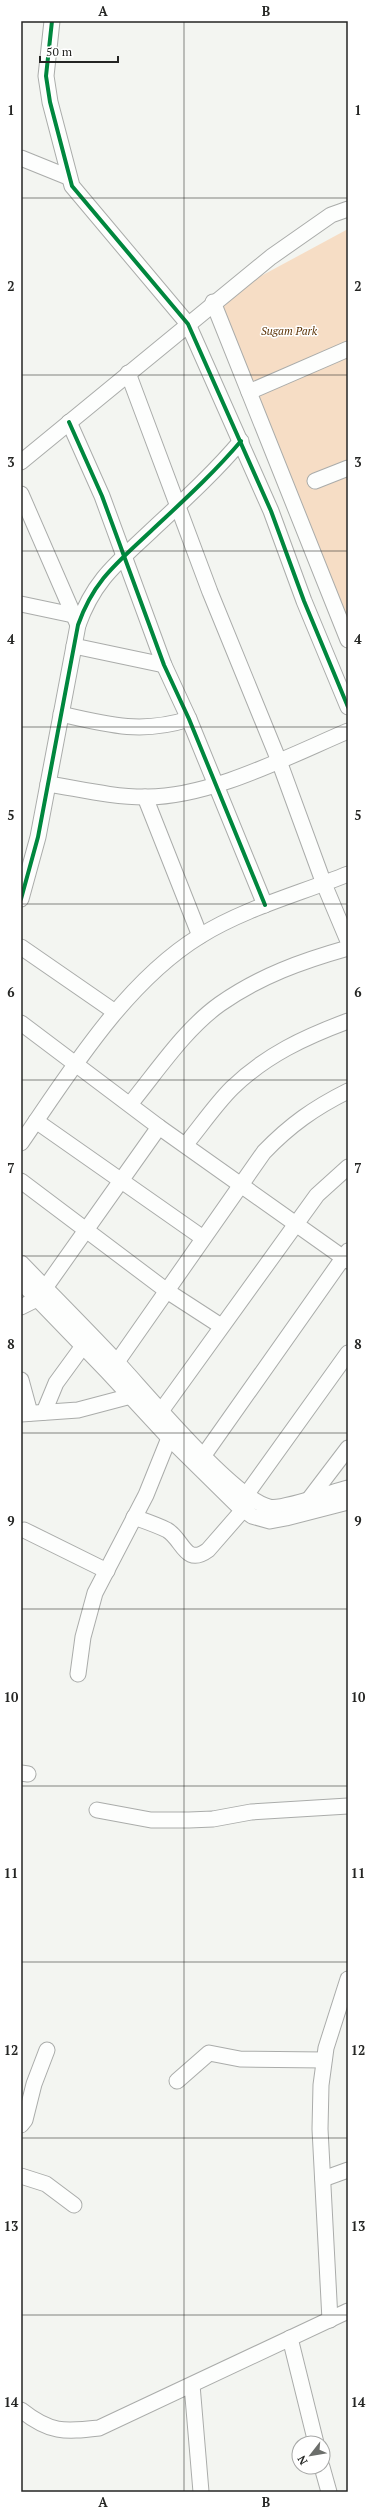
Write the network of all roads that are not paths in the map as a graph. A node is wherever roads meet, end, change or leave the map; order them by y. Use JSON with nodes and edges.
{"nodes":[{"id":1,"x":52,"y":21,"type":"edge"},
{"id":2,"x":21,"y":158,"type":"edge"},
{"id":3,"x":68,"y":177,"type":"junction"},
{"id":4,"x":348,"y":209,"type":"edge"},
{"id":5,"x":213,"y":302,"type":"junction"},
{"id":6,"x":188,"y":324,"type":"junction"},
{"id":7,"x":348,"y":349,"type":"edge"},
{"id":8,"x":128,"y":373,"type":"junction"},
{"id":9,"x":249,"y":392,"type":"junction"},
{"id":10,"x":69,"y":422,"type":"junction"},
{"id":11,"x":241,"y":441,"type":"junction"},
{"id":12,"x":21,"y":462,"type":"edge"},
{"id":13,"x":348,"y":468,"type":"edge"},
{"id":14,"x":315,"y":482,"type":"dead end"},
{"id":15,"x":21,"y":494,"type":"edge"},
{"id":16,"x":179,"y":505,"type":"junction"},
{"id":17,"x":123,"y":556,"type":"junction"},
{"id":18,"x":21,"y":604,"type":"edge"},
{"id":19,"x":76,"y":620,"type":"junction"},
{"id":20,"x":348,"y":640,"type":"edge"},
{"id":21,"x":74,"y":646,"type":"junction"},
{"id":22,"x":164,"y":665,"type":"junction"},
{"id":23,"x":348,"y":707,"type":"edge"},
{"id":24,"x":61,"y":714,"type":"junction"},
{"id":25,"x":189,"y":719,"type":"junction"},
{"id":26,"x":348,"y":731,"type":"edge"},
{"id":27,"x":279,"y":761,"type":"junction"},
{"id":28,"x":48,"y":784,"type":"junction"},
{"id":29,"x":216,"y":785,"type":"junction"},
{"id":30,"x":145,"y":798,"type":"junction"},
{"id":31,"x":348,"y":874,"type":"edge"},
{"id":32,"x":324,"y":884,"type":"junction"},
{"id":33,"x":21,"y":899,"type":"edge"},
{"id":34,"x":265,"y":905,"type":"junction"},
{"id":35,"x":200,"y":936,"type":"junction"},
{"id":36,"x":348,"y":941,"type":"edge"},
{"id":37,"x":21,"y":947,"type":"edge"},
{"id":38,"x":348,"y":948,"type":"edge"},
{"id":39,"x":115,"y":1012,"type":"junction"},
{"id":40,"x":348,"y":1021,"type":"edge"},
{"id":41,"x":21,"y":1023,"type":"edge"},
{"id":42,"x":78,"y":1064,"type":"junction"},
{"id":43,"x":348,"y":1091,"type":"edge"},
{"id":44,"x":131,"y":1103,"type":"junction"},
{"id":45,"x":36,"y":1121,"type":"junction"},
{"id":46,"x":160,"y":1127,"type":"junction"},
{"id":47,"x":21,"y":1143,"type":"edge"},
{"id":48,"x":186,"y":1144,"type":"junction"},
{"id":49,"x":348,"y":1167,"type":"edge"},
{"id":50,"x":21,"y":1181,"type":"edge"},
{"id":51,"x":120,"y":1181,"type":"junction"},
{"id":52,"x":241,"y":1185,"type":"junction"},
{"id":53,"x":296,"y":1224,"type":"junction"},
{"id":54,"x":86,"y":1231,"type":"junction"},
{"id":55,"x":203,"y":1238,"type":"junction"},
{"id":56,"x":346,"y":1257,"type":"edge"},
{"id":57,"x":21,"y":1263,"type":"edge"},
{"id":58,"x":21,"y":1282,"type":"edge"},
{"id":59,"x":167,"y":1291,"type":"junction"},
{"id":60,"x":41,"y":1294,"type":"junction"},
{"id":61,"x":21,"y":1307,"type":"edge"},
{"id":62,"x":221,"y":1326,"type":"junction"},
{"id":63,"x":83,"y":1346,"type":"junction"},
{"id":64,"x":348,"y":1353,"type":"edge"},
{"id":65,"x":117,"y":1362,"type":"junction"},
{"id":66,"x":21,"y":1380,"type":"edge"},
{"id":67,"x":131,"y":1396,"type":"junction"},
{"id":68,"x":31,"y":1413,"type":"edge"},
{"id":69,"x":158,"y":1416,"type":"junction"},
{"id":70,"x":169,"y":1438,"type":"junction"},
{"id":71,"x":348,"y":1448,"type":"edge"},
{"id":72,"x":204,"y":1455,"type":"junction"},
{"id":73,"x":348,"y":1488,"type":"edge"},
{"id":74,"x":310,"y":1498,"type":"junction"},
{"id":75,"x":247,"y":1501,"type":"junction"},
{"id":76,"x":348,"y":1502,"type":"edge"},
{"id":77,"x":134,"y":1517,"type":"junction"},
{"id":78,"x":24,"y":1530,"type":"dead end"},
{"id":79,"x":106,"y":1570,"type":"junction"},
{"id":80,"x":78,"y":1674,"type":"dead end"},
{"id":81,"x":348,"y":1806,"type":"edge"},
{"id":82,"x":97,"y":1810,"type":"dead end"},
{"id":83,"x":348,"y":1979,"type":"edge"},
{"id":84,"x":47,"y":2050,"type":"dead end"},
{"id":85,"x":324,"y":2060,"type":"junction"},
{"id":86,"x":177,"y":2081,"type":"dead end"},
{"id":87,"x":21,"y":2125,"type":"edge"},
{"id":88,"x":348,"y":2170,"type":"edge"},
{"id":89,"x":21,"y":2176,"type":"edge"},
{"id":90,"x":323,"y":2179,"type":"junction"},
{"id":91,"x":74,"y":2205,"type":"dead end"},
{"id":92,"x":348,"y":2311,"type":"edge"},
{"id":93,"x":330,"y":2320,"type":"junction"},
{"id":94,"x":290,"y":2338,"type":"junction"},
{"id":95,"x":192,"y":2385,"type":"junction"},
{"id":96,"x":21,"y":2410,"type":"edge"},
{"id":97,"x":314,"y":2435,"type":"edge"},
{"id":98,"x":324,"y":2475,"type":"edge"},
{"id":99,"x":201,"y":2492,"type":"edge"},
{"id":100,"x":329,"y":2492,"type":"edge"}],
"edges":[{"from":1,"to":3,"type":"street"},
{"from":2,"to":3,"type":"street"},
{"from":3,"to":6,"type":"street"},
{"from":4,"to":5,"type":"street"},
{"from":5,"to":6,"type":"street"},
{"from":5,"to":9,"type":"street"},
{"from":6,"to":8,"type":"street"},
{"from":6,"to":11,"type":"street"},
{"from":7,"to":9,"type":"street"},
{"from":8,"to":10,"type":"street"},
{"from":8,"to":16,"type":"street"},
{"from":9,"to":20,"type":"street"},
{"from":10,"to":12,"type":"street"},
{"from":10,"to":17,"type":"street"},
{"from":11,"to":16,"type":"street"},
{"from":11,"to":23,"type":"street"},
{"from":13,"to":14,"type":"street"},
{"from":15,"to":19,"type":"street"},
{"from":16,"to":17,"type":"street"},
{"from":16,"to":27,"type":"street"},
{"from":17,"to":19,"type":"street"},
{"from":17,"to":22,"type":"street"},
{"from":18,"to":19,"type":"street"},
{"from":19,"to":21,"type":"street"},
{"from":21,"to":22,"type":"street"},
{"from":21,"to":24,"type":"street"},
{"from":22,"to":25,"type":"street"},
{"from":24,"to":25,"type":"street"},
{"from":24,"to":28,"type":"street"},
{"from":25,"to":29,"type":"street"},
{"from":26,"to":27,"type":"street"},
{"from":27,"to":29,"type":"street"},
{"from":27,"to":32,"type":"street"},
{"from":28,"to":30,"type":"street"},
{"from":28,"to":33,"type":"street"},
{"from":29,"to":30,"type":"street"},
{"from":29,"to":34,"type":"street"},
{"from":30,"to":35,"type":"street"},
{"from":31,"to":32,"type":"street"},
{"from":32,"to":34,"type":"street"},
{"from":32,"to":36,"type":"street"},
{"from":34,"to":35,"type":"street"},
{"from":35,"to":39,"type":"street"},
{"from":37,"to":39,"type":"street"},
{"from":38,"to":44,"type":"street"},
{"from":39,"to":42,"type":"street"},
{"from":40,"to":48,"type":"street"},
{"from":41,"to":42,"type":"street"},
{"from":42,"to":44,"type":"street"},
{"from":42,"to":45,"type":"street"},
{"from":43,"to":52,"type":"street"},
{"from":44,"to":46,"type":"street"},
{"from":45,"to":47,"type":"street"},
{"from":45,"to":51,"type":"street"},
{"from":46,"to":48,"type":"street"},
{"from":46,"to":51,"type":"street"},
{"from":48,"to":52,"type":"street"},
{"from":49,"to":53,"type":"street"},
{"from":50,"to":54,"type":"street"},
{"from":51,"to":54,"type":"street"},
{"from":51,"to":55,"type":"street"},
{"from":52,"to":53,"type":"street"},
{"from":52,"to":55,"type":"street"},
{"from":53,"to":56,"type":"street"},
{"from":53,"to":62,"type":"street"},
{"from":54,"to":59,"type":"street"},
{"from":54,"to":60,"type":"street"},
{"from":55,"to":59,"type":"street"},
{"from":56,"to":72,"type":"street"},
{"from":57,"to":60,"type":"street"},
{"from":58,"to":60,"type":"street"},
{"from":59,"to":62,"type":"street"},
{"from":59,"to":65,"type":"street"},
{"from":60,"to":61,"type":"street"},
{"from":60,"to":63,"type":"street"},
{"from":60,"to":65,"type":"street"},
{"from":62,"to":69,"type":"street"},
{"from":63,"to":67,"type":"street"},
{"from":63,"to":68,"type":"street"},
{"from":64,"to":75,"type":"street"},
{"from":65,"to":69,"type":"street"},
{"from":66,"to":68,"type":"street"},
{"from":67,"to":68,"type":"street"},
{"from":67,"to":69,"type":"street"},
{"from":69,"to":70,"type":"street"},
{"from":69,"to":72,"type":"street"},
{"from":70,"to":75,"type":"street"},
{"from":70,"to":77,"type":"street"},
{"from":71,"to":74,"type":"street"},
{"from":72,"to":75,"type":"street"},
{"from":73,"to":74,"type":"street"},
{"from":74,"to":75,"type":"street"},
{"from":75,"to":76,"type":"street"},
{"from":75,"to":77,"type":"street"},
{"from":77,"to":79,"type":"street"},
{"from":78,"to":79,"type":"street"},
{"from":79,"to":80,"type":"street"},
{"from":81,"to":82,"type":"street"},
{"from":83,"to":85,"type":"street"},
{"from":84,"to":87,"type":"street"},
{"from":85,"to":86,"type":"street"},
{"from":85,"to":90,"type":"street"},
{"from":88,"to":90,"type":"street"},
{"from":89,"to":91,"type":"street"},
{"from":90,"to":93,"type":"street"},
{"from":92,"to":93,"type":"street"},
{"from":93,"to":94,"type":"street"},
{"from":94,"to":95,"type":"street"},
{"from":94,"to":97,"type":"street"},
{"from":95,"to":96,"type":"street"},
{"from":95,"to":99,"type":"street"},
{"from":98,"to":100,"type":"street"}]}
